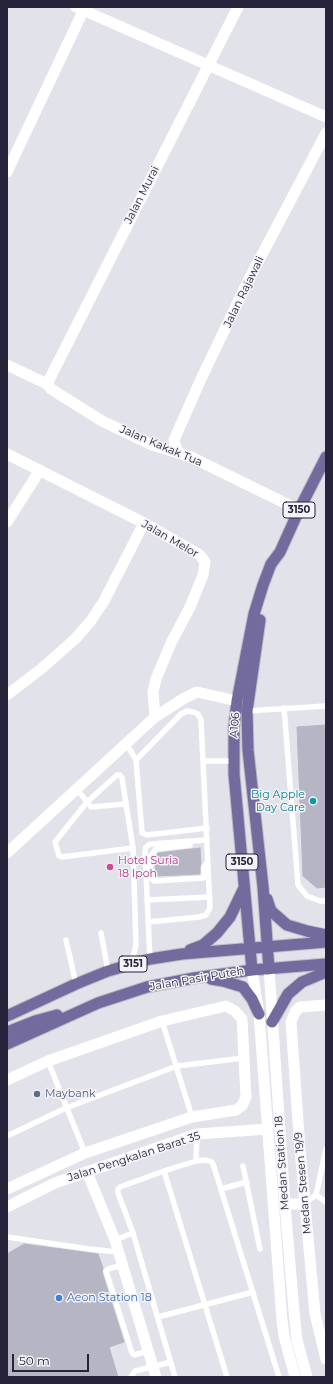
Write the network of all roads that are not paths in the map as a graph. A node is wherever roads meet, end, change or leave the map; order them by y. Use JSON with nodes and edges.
{"nodes":[{"id":1,"x":238,"y":7,"type":"edge"},
{"id":2,"x":81,"y":8,"type":"edge"},
{"id":3,"x":208,"y":65,"type":"junction"},
{"id":4,"x":326,"y":117,"type":"edge"},
{"id":5,"x":326,"y":133,"type":"edge"},
{"id":6,"x":7,"y":172,"type":"edge"},
{"id":7,"x":7,"y":365,"type":"edge"},
{"id":8,"x":47,"y":384,"type":"junction"},
{"id":9,"x":179,"y":453,"type":"junction"},
{"id":10,"x":7,"y":454,"type":"edge"},
{"id":11,"x":326,"y":457,"type":"edge"},
{"id":12,"x":40,"y":470,"type":"junction"},
{"id":13,"x":323,"y":470,"type":"edge"},
{"id":14,"x":299,"y":510,"type":"junction"},
{"id":15,"x":7,"y":522,"type":"edge"},
{"id":16,"x":144,"y":523,"type":"junction"},
{"id":17,"x":280,"y":552,"type":"junction"},
{"id":18,"x":7,"y":695,"type":"edge"},
{"id":19,"x":237,"y":700,"type":"junction"},
{"id":20,"x":326,"y":706,"type":"edge"},
{"id":21,"x":284,"y":708,"type":"junction"},
{"id":22,"x":247,"y":712,"type":"junction"},
{"id":23,"x":155,"y":717,"type":"junction"},
{"id":24,"x":126,"y":743,"type":"junction"},
{"id":25,"x":136,"y":760,"type":"junction"},
{"id":26,"x":234,"y":761,"type":"junction"},
{"id":27,"x":203,"y":762,"type":"junction"},
{"id":28,"x":77,"y":789,"type":"junction"},
{"id":29,"x":87,"y":802,"type":"junction"},
{"id":30,"x":126,"y":804,"type":"junction"},
{"id":31,"x":206,"y":828,"type":"junction"},
{"id":32,"x":207,"y":840,"type":"junction"},
{"id":33,"x":194,"y":842,"type":"junction"},
{"id":34,"x":133,"y":848,"type":"junction"},
{"id":35,"x":7,"y":853,"type":"edge"},
{"id":36,"x":208,"y":860,"type":"junction"},
{"id":37,"x":244,"y":887,"type":"junction"},
{"id":38,"x":263,"y":887,"type":"junction"},
{"id":39,"x":210,"y":897,"type":"junction"},
{"id":40,"x":147,"y":900,"type":"junction"},
{"id":41,"x":326,"y":901,"type":"edge"},
{"id":42,"x":148,"y":922,"type":"junction"},
{"id":43,"x":101,"y":933,"type":"dead end"},
{"id":44,"x":326,"y":934,"type":"edge"},
{"id":45,"x":66,"y":940,"type":"dead end"},
{"id":46,"x":326,"y":942,"type":"edge"},
{"id":47,"x":267,"y":947,"type":"junction"},
{"id":48,"x":250,"y":949,"type":"junction"},
{"id":49,"x":182,"y":954,"type":"junction"},
{"id":50,"x":150,"y":959,"type":"junction"},
{"id":51,"x":326,"y":964,"type":"edge"},
{"id":52,"x":131,"y":965,"type":"junction"},
{"id":53,"x":269,"y":969,"type":"junction"},
{"id":54,"x":252,"y":970,"type":"junction"},
{"id":55,"x":108,"y":971,"type":"junction"},
{"id":56,"x":326,"y":972,"type":"edge"},
{"id":57,"x":194,"y":978,"type":"junction"},
{"id":58,"x":76,"y":984,"type":"junction"},
{"id":59,"x":98,"y":1003,"type":"junction"},
{"id":60,"x":326,"y":1005,"type":"edge"},
{"id":61,"x":259,"y":1014,"type":"junction"},
{"id":62,"x":7,"y":1016,"type":"edge"},
{"id":63,"x":162,"y":1021,"type":"junction"},
{"id":64,"x":272,"y":1022,"type":"junction"},
{"id":65,"x":7,"y":1032,"type":"edge"},
{"id":66,"x":7,"y":1044,"type":"edge"},
{"id":67,"x":244,"y":1058,"type":"junction"},
{"id":68,"x":48,"y":1061,"type":"junction"},
{"id":69,"x":177,"y":1066,"type":"junction"},
{"id":70,"x":7,"y":1080,"type":"edge"},
{"id":71,"x":66,"y":1108,"type":"junction"},
{"id":72,"x":192,"y":1117,"type":"junction"},
{"id":73,"x":268,"y":1129,"type":"junction"},
{"id":74,"x":197,"y":1134,"type":"junction"},
{"id":75,"x":7,"y":1136,"type":"edge"},
{"id":76,"x":326,"y":1149,"type":"edge"},
{"id":77,"x":85,"y":1154,"type":"junction"},
{"id":78,"x":196,"y":1161,"type":"junction"},
{"id":79,"x":243,"y":1166,"type":"dead end"},
{"id":80,"x":164,"y":1171,"type":"junction"},
{"id":81,"x":87,"y":1172,"type":"junction"},
{"id":82,"x":247,"y":1182,"type":"junction"},
{"id":83,"x":7,"y":1189,"type":"edge"},
{"id":84,"x":221,"y":1190,"type":"junction"},
{"id":85,"x":316,"y":1195,"type":"junction"},
{"id":86,"x":326,"y":1202,"type":"edge"},
{"id":87,"x":285,"y":1204,"type":"junction"},
{"id":88,"x":305,"y":1204,"type":"junction"},
{"id":89,"x":7,"y":1208,"type":"edge"},
{"id":90,"x":133,"y":1233,"type":"junction"},
{"id":91,"x":7,"y":1237,"type":"edge"},
{"id":92,"x":115,"y":1240,"type":"junction"},
{"id":93,"x":260,"y":1249,"type":"dead end"},
{"id":94,"x":119,"y":1252,"type":"junction"},
{"id":95,"x":123,"y":1265,"type":"junction"},
{"id":96,"x":253,"y":1292,"type":"junction"},
{"id":97,"x":205,"y":1305,"type":"junction"},
{"id":98,"x":158,"y":1317,"type":"junction"},
{"id":99,"x":148,"y":1351,"type":"junction"},
{"id":100,"x":326,"y":1359,"type":"edge"},
{"id":101,"x":171,"y":1362,"type":"junction"},
{"id":102,"x":154,"y":1372,"type":"edge"},
{"id":103,"x":131,"y":1377,"type":"edge"},
{"id":104,"x":175,"y":1377,"type":"edge"},
{"id":105,"x":227,"y":1377,"type":"edge"},
{"id":106,"x":278,"y":1377,"type":"edge"},
{"id":107,"x":295,"y":1377,"type":"edge"},
{"id":108,"x":307,"y":1377,"type":"edge"}],
"edges":[{"from":1,"to":3,"type":"street","name":"Jalan Murai"},
{"from":2,"to":3,"type":"street"},
{"from":2,"to":6,"type":"street"},
{"from":3,"to":4,"type":"street"},
{"from":3,"to":8,"type":"street","name":"Jalan Murai"},
{"from":5,"to":9,"type":"street","name":"Jalan Rajawali"},
{"from":7,"to":8,"type":"street","name":"Jalan Kakak Tua"},
{"from":8,"to":9,"type":"street","name":"Jalan Kakak Tua"},
{"from":9,"to":14,"type":"street","name":"Jalan Kakak Tua"},
{"from":10,"to":12,"type":"street","name":"Jalan Melor"},
{"from":11,"to":13,"type":"main road","number":"3150"},
{"from":12,"to":15,"type":"street"},
{"from":12,"to":16,"type":"street","name":"Jalan Melor"},
{"from":13,"to":14,"type":"main road","number":"3150"},
{"from":14,"to":17,"type":"main road","number":"3150"},
{"from":16,"to":18,"type":"street"},
{"from":16,"to":23,"type":"street","name":"Jalan Melor"},
{"from":17,"to":19,"type":"main road","number":"3150"},
{"from":17,"to":22,"type":"main road","number":"3150"},
{"from":19,"to":23,"type":"street"},
{"from":19,"to":26,"type":"main road","name":"A106","number":"3150"},
{"from":20,"to":21,"type":"lane"},
{"from":21,"to":22,"type":"lane"},
{"from":21,"to":41,"type":"lane"},
{"from":22,"to":38,"type":"main road","name":"A106","number":"3150"},
{"from":23,"to":24,"type":"street"},
{"from":24,"to":25,"type":"lane"},
{"from":24,"to":28,"type":"street"},
{"from":25,"to":27,"type":"lane"},
{"from":25,"to":31,"type":"lane"},
{"from":26,"to":27,"type":"lane"},
{"from":26,"to":37,"type":"main road","number":"3150"},
{"from":27,"to":31,"type":"lane"},
{"from":28,"to":29,"type":"lane"},
{"from":28,"to":35,"type":"street"},
{"from":29,"to":30,"type":"lane"},
{"from":29,"to":30,"type":"lane"},
{"from":29,"to":34,"type":"lane"},
{"from":30,"to":34,"type":"lane"},
{"from":31,"to":32,"type":"lane"},
{"from":32,"to":33,"type":"lane"},
{"from":32,"to":36,"type":"lane"},
{"from":33,"to":36,"type":"lane"},
{"from":33,"to":40,"type":"lane"},
{"from":34,"to":52,"type":"lane"},
{"from":36,"to":39,"type":"lane"},
{"from":37,"to":48,"type":"main road","number":"3150"},
{"from":37,"to":49,"type":"main road"},
{"from":38,"to":44,"type":"main road"},
{"from":38,"to":47,"type":"main road","number":"3150"},
{"from":39,"to":40,"type":"lane"},
{"from":39,"to":42,"type":"lane"},
{"from":40,"to":42,"type":"lane"},
{"from":42,"to":50,"type":"lane"},
{"from":43,"to":55,"type":"lane"},
{"from":45,"to":58,"type":"lane"},
{"from":46,"to":47,"type":"main road","name":"Jalan Pasir Puteh","number":"3151"},
{"from":47,"to":48,"type":"main road","name":"Jalan Pasir Puteh","number":"3151"},
{"from":47,"to":53,"type":"main road","name":"Medan Station 18"},
{"from":48,"to":49,"type":"main road","name":"Jalan Pasir Puteh","number":"3151"},
{"from":48,"to":54,"type":"main road","name":"Medan Station 18"},
{"from":49,"to":50,"type":"main road","name":"Jalan Pasir Puteh","number":"3151"},
{"from":50,"to":52,"type":"main road","name":"Jalan Pasir Puteh","number":"3151"},
{"from":51,"to":53,"type":"main road","name":"Jalan Pasir Puteh","number":"3151"},
{"from":52,"to":55,"type":"main road","name":"Jalan Pasir Puteh","number":"3151"},
{"from":53,"to":54,"type":"main road","name":"Jalan Pasir Puteh","number":"3151"},
{"from":53,"to":64,"type":"street","name":"Medan Station 18"},
{"from":54,"to":57,"type":"main road","name":"Jalan Pasir Puteh","number":"3151"},
{"from":54,"to":61,"type":"street","name":"Medan Station 18"},
{"from":55,"to":58,"type":"main road","name":"Jalan Pasir Puteh","number":"3151"},
{"from":56,"to":64,"type":"main road"},
{"from":57,"to":59,"type":"main road","name":"Jalan Pasir Puteh","number":"3151"},
{"from":57,"to":61,"type":"main road"},
{"from":58,"to":62,"type":"main road","name":"Jalan Pasir Puteh","number":"3151"},
{"from":59,"to":65,"type":"main road"},
{"from":59,"to":66,"type":"main road","name":"Jalan Pasir Puteh","number":"3151"},
{"from":60,"to":88,"type":"street","name":"Medan Stesen 19/9"},
{"from":61,"to":73,"type":"street","name":"Medan Station 18"},
{"from":63,"to":67,"type":"street"},
{"from":63,"to":68,"type":"street"},
{"from":63,"to":69,"type":"lane"},
{"from":64,"to":87,"type":"street","name":"Medan Station 18"},
{"from":67,"to":69,"type":"lane"},
{"from":67,"to":72,"type":"street"},
{"from":68,"to":70,"type":"street"},
{"from":68,"to":71,"type":"lane"},
{"from":69,"to":71,"type":"lane"},
{"from":69,"to":72,"type":"lane"},
{"from":71,"to":75,"type":"lane"},
{"from":71,"to":77,"type":"lane"},
{"from":72,"to":74,"type":"street"},
{"from":72,"to":77,"type":"street"},
{"from":73,"to":74,"type":"street","name":"Jalan Pengkalan Barat 35"},
{"from":73,"to":107,"type":"street","name":"Medan Station 18"},
{"from":74,"to":78,"type":"lane"},
{"from":74,"to":81,"type":"street","name":"Jalan Pengkalan Barat 35"},
{"from":76,"to":85,"type":"lane"},
{"from":77,"to":83,"type":"street"},
{"from":78,"to":80,"type":"lane"},
{"from":78,"to":84,"type":"lane"},
{"from":79,"to":82,"type":"lane"},
{"from":80,"to":90,"type":"lane"},
{"from":80,"to":97,"type":"lane"},
{"from":81,"to":89,"type":"street","name":"Jalan Pengkalan Barat 35"},
{"from":81,"to":92,"type":"street"},
{"from":82,"to":84,"type":"lane"},
{"from":82,"to":93,"type":"lane"},
{"from":84,"to":96,"type":"lane"},
{"from":85,"to":86,"type":"lane"},
{"from":85,"to":88,"type":"lane"},
{"from":87,"to":88,"type":"street"},
{"from":87,"to":108,"type":"street","name":"Medan Station 18"},
{"from":88,"to":100,"type":"street","name":"Medan Stesen 19/9"},
{"from":90,"to":92,"type":"lane"},
{"from":90,"to":98,"type":"lane"},
{"from":91,"to":94,"type":"lane"},
{"from":92,"to":94,"type":"street"},
{"from":94,"to":95,"type":"street"},
{"from":95,"to":99,"type":"street"},
{"from":95,"to":99,"type":"lane"},
{"from":96,"to":97,"type":"lane"},
{"from":96,"to":106,"type":"lane"},
{"from":97,"to":98,"type":"lane"},
{"from":97,"to":105,"type":"lane"},
{"from":98,"to":101,"type":"lane"},
{"from":99,"to":102,"type":"street"},
{"from":101,"to":102,"type":"lane"},
{"from":101,"to":104,"type":"lane"},
{"from":102,"to":103,"type":"lane"}]}
